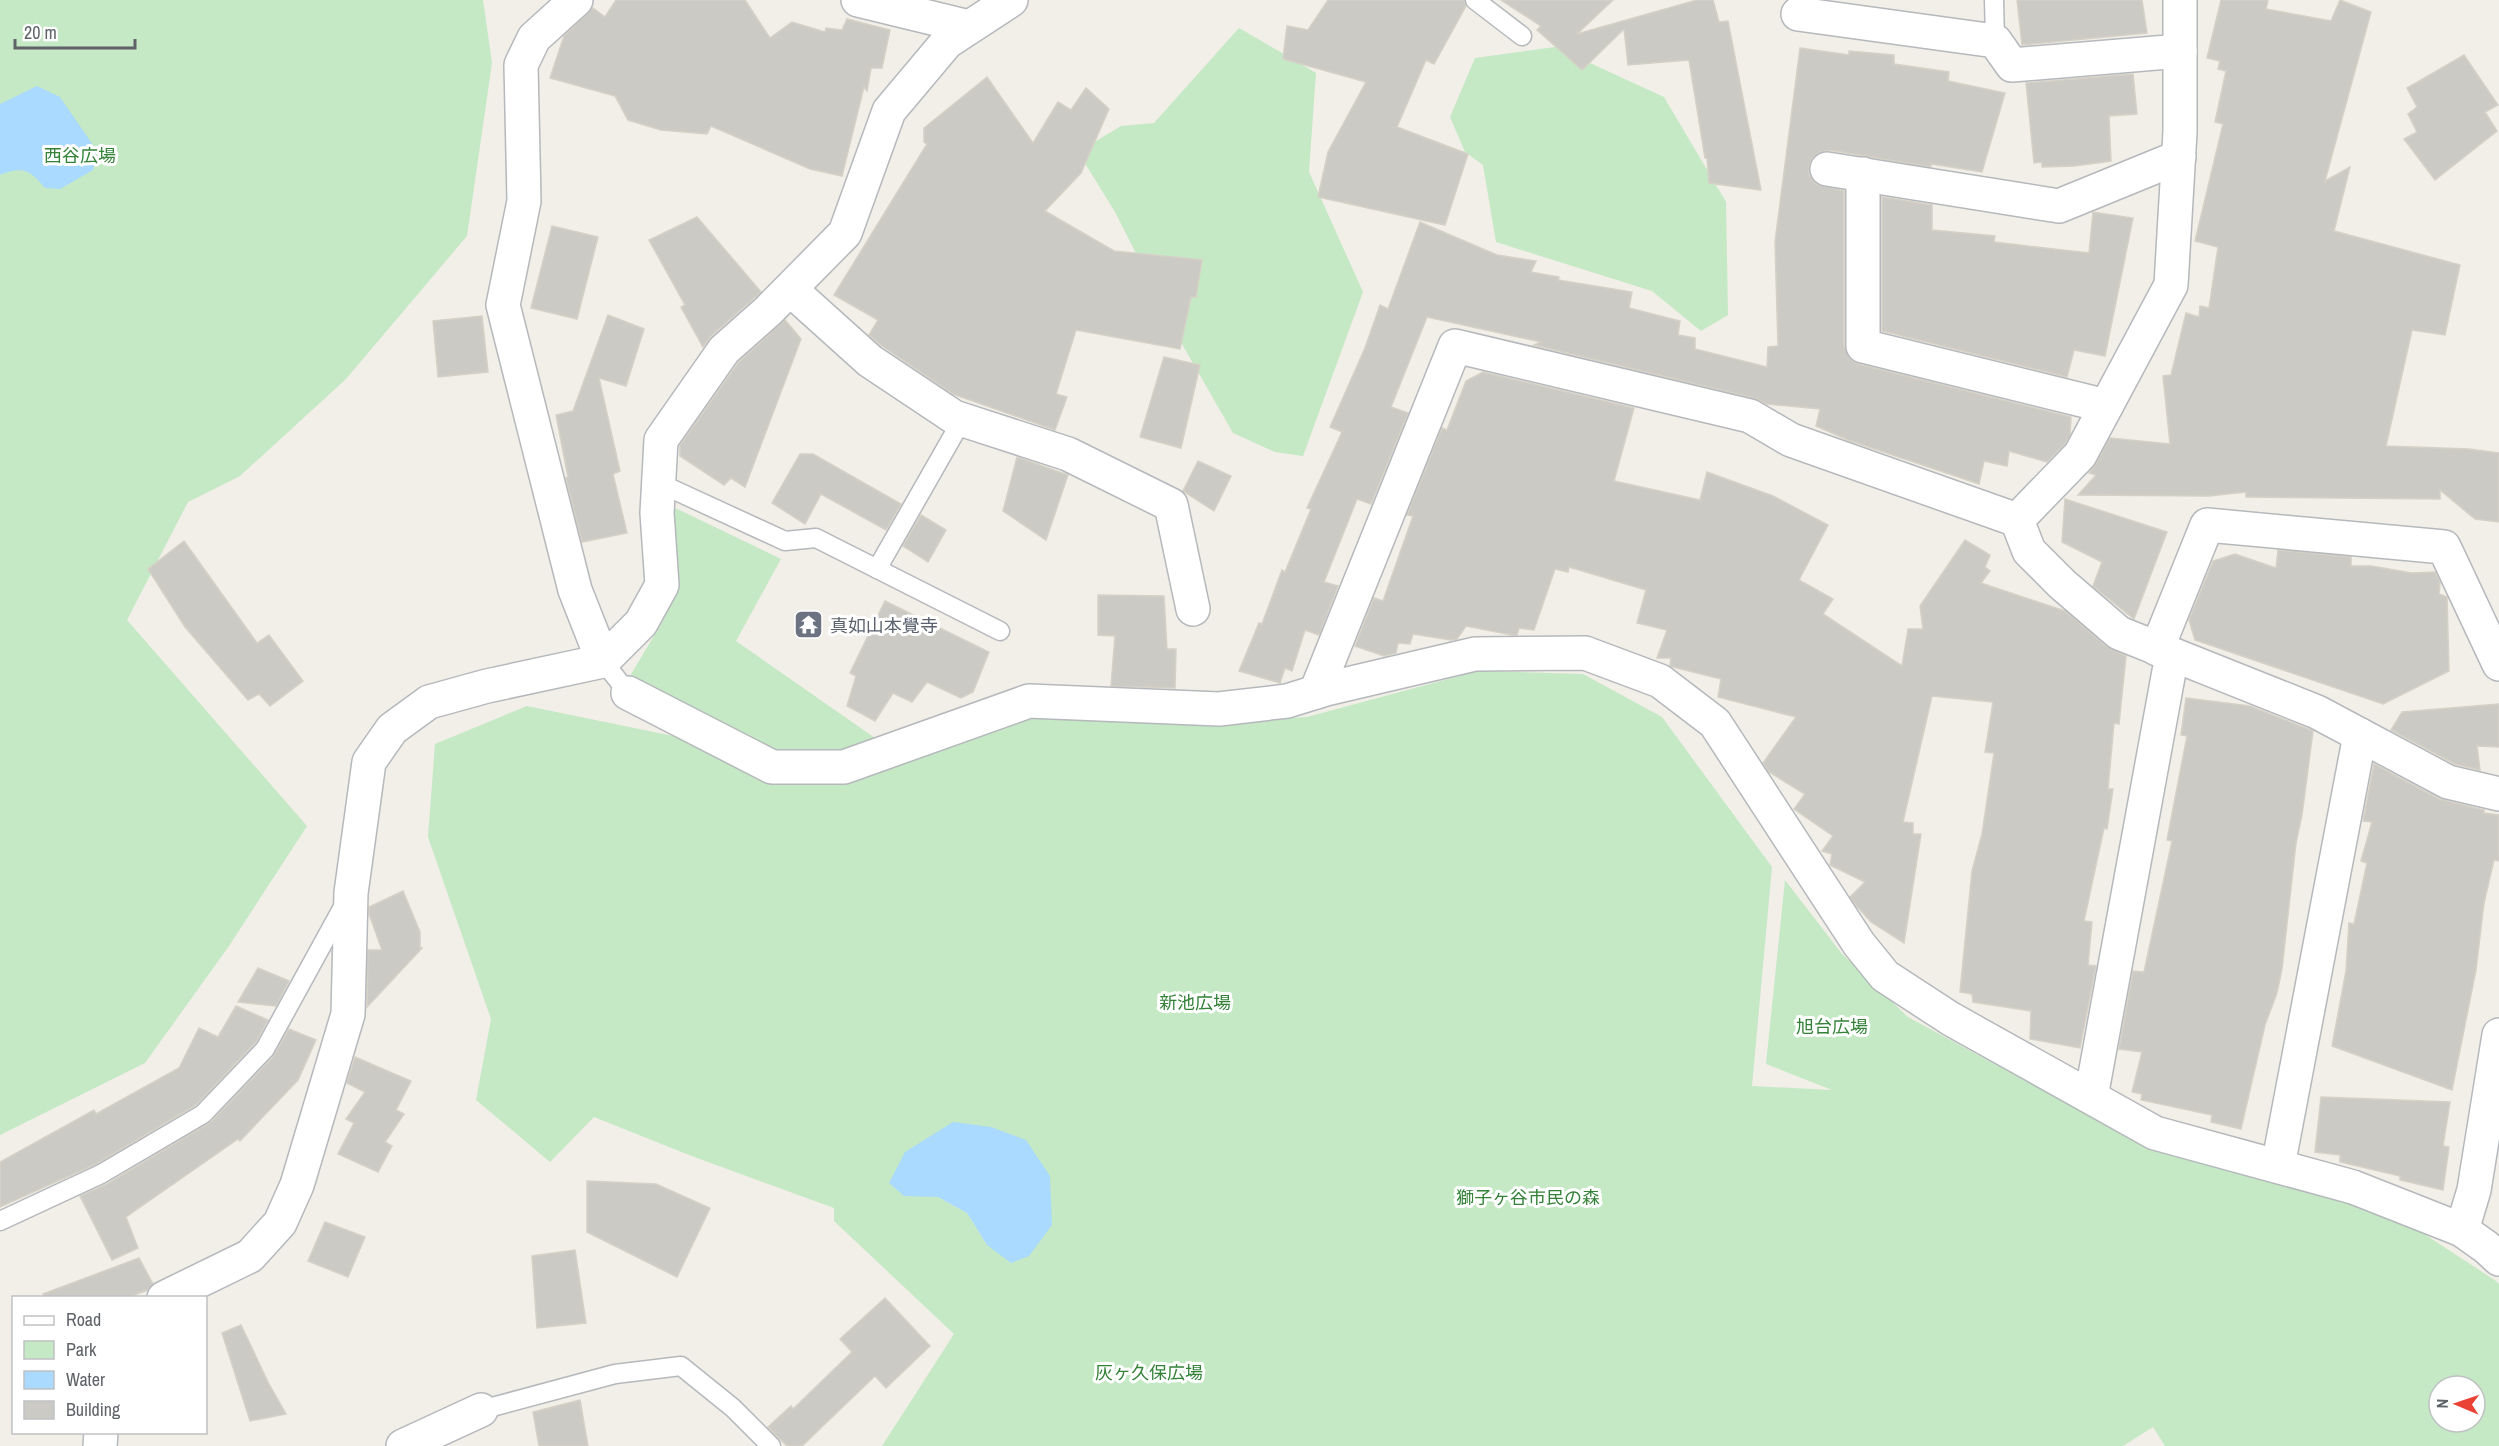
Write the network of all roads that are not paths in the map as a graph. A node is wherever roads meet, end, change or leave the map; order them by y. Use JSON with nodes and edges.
{"nodes":[{"id":1,"x":576,"y":0,"type":"edge"},
{"id":2,"x":858,"y":0,"type":"edge"},
{"id":3,"x":1011,"y":0,"type":"edge"},
{"id":4,"x":1475,"y":0,"type":"edge"},
{"id":5,"x":1994,"y":0,"type":"edge"},
{"id":6,"x":2180,"y":0,"type":"edge"},
{"id":7,"x":1798,"y":14,"type":"dead end"},
{"id":8,"x":969,"y":27,"type":"junction"},
{"id":9,"x":1522,"y":36,"type":"dead end"},
{"id":10,"x":1995,"y":41,"type":"junction"},
{"id":11,"x":2180,"y":51,"type":"junction"},
{"id":12,"x":2179,"y":157,"type":"junction"},
{"id":13,"x":1827,"y":169,"type":"dead end"},
{"id":14,"x":1863,"y":174,"type":"junction"},
{"id":15,"x":790,"y":289,"type":"junction"},
{"id":16,"x":2106,"y":406,"type":"junction"},
{"id":17,"x":962,"y":420,"type":"junction"},
{"id":18,"x":659,"y":483,"type":"junction"},
{"id":19,"x":2017,"y":519,"type":"junction"},
{"id":20,"x":877,"y":569,"type":"junction"},
{"id":21,"x":1193,"y":609,"type":"dead end"},
{"id":22,"x":1000,"y":631,"type":"dead end"},
{"id":23,"x":2164,"y":652,"type":"junction"},
{"id":24,"x":603,"y":661,"type":"junction"},
{"id":25,"x":2499,"y":664,"type":"edge"},
{"id":26,"x":1316,"y":692,"type":"junction"},
{"id":27,"x":628,"y":693,"type":"joint"},
{"id":28,"x":2360,"y":735,"type":"junction"},
{"id":29,"x":2499,"y":794,"type":"edge"},
{"id":30,"x":351,"y":893,"type":"junction"},
{"id":31,"x":2499,"y":1035,"type":"edge"},
{"id":32,"x":2091,"y":1097,"type":"junction"},
{"id":33,"x":2278,"y":1166,"type":"junction"},
{"id":34,"x":0,"y":1221,"type":"edge"},
{"id":35,"x":2462,"y":1230,"type":"junction"},
{"id":36,"x":2499,"y":1259,"type":"edge"},
{"id":37,"x":168,"y":1296,"type":"edge"},
{"id":38,"x":481,"y":1410,"type":"joint"},
{"id":39,"x":403,"y":1446,"type":"edge"},
{"id":40,"x":771,"y":1446,"type":"edge"}],
"edges":[{"from":1,"to":24,"type":"street"},
{"from":2,"to":8,"type":"street"},
{"from":3,"to":8,"type":"street"},
{"from":4,"to":9,"type":"lane"},
{"from":5,"to":10,"type":"lane"},
{"from":6,"to":11,"type":"street"},
{"from":7,"to":10,"type":"street"},
{"from":8,"to":15,"type":"street"},
{"from":10,"to":11,"type":"street"},
{"from":11,"to":12,"type":"street"},
{"from":12,"to":14,"type":"street"},
{"from":12,"to":16,"type":"street"},
{"from":13,"to":14,"type":"street"},
{"from":14,"to":16,"type":"street"},
{"from":15,"to":17,"type":"street"},
{"from":15,"to":18,"type":"street"},
{"from":16,"to":19,"type":"street"},
{"from":17,"to":20,"type":"lane"},
{"from":17,"to":21,"type":"street"},
{"from":18,"to":20,"type":"lane"},
{"from":18,"to":24,"type":"street"},
{"from":19,"to":23,"type":"street"},
{"from":19,"to":26,"type":"street"},
{"from":20,"to":22,"type":"lane"},
{"from":23,"to":25,"type":"street"},
{"from":23,"to":28,"type":"street"},
{"from":23,"to":32,"type":"street"},
{"from":24,"to":27,"type":"lane"},
{"from":24,"to":30,"type":"street"},
{"from":26,"to":27,"type":"street"},
{"from":26,"to":32,"type":"street"},
{"from":28,"to":29,"type":"street"},
{"from":28,"to":33,"type":"street"},
{"from":30,"to":34,"type":"lane"},
{"from":30,"to":37,"type":"street"},
{"from":31,"to":35,"type":"street"},
{"from":32,"to":33,"type":"street"},
{"from":33,"to":35,"type":"street"},
{"from":35,"to":36,"type":"street"},
{"from":38,"to":39,"type":"street"},
{"from":38,"to":40,"type":"lane"}]}
